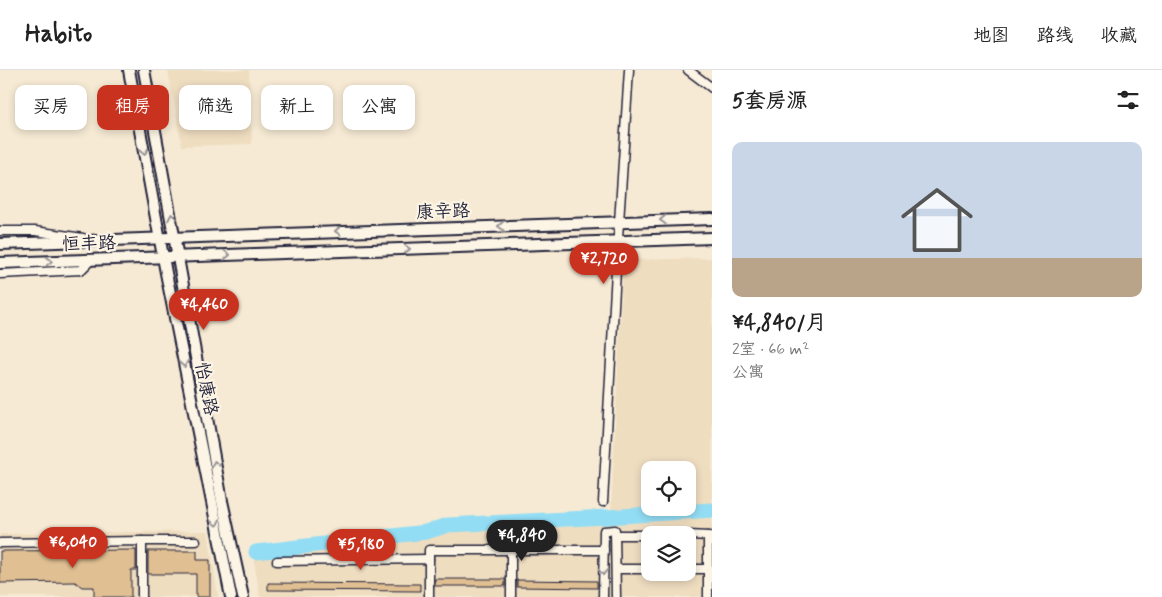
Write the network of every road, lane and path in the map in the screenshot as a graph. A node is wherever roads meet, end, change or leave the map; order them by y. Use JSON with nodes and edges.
{"nodes":[{"id":1,"x":129,"y":70,"type":"edge"},
{"id":2,"x":144,"y":70,"type":"edge"},
{"id":3,"x":629,"y":70,"type":"edge"},
{"id":4,"x":688,"y":70,"type":"edge"},
{"id":5,"x":712,"y":88,"type":"edge"},
{"id":6,"x":712,"y":219,"type":"edge"},
{"id":7,"x":619,"y":222,"type":"junction"},
{"id":8,"x":0,"y":231,"type":"edge"},
{"id":9,"x":160,"y":237,"type":"junction"},
{"id":10,"x":175,"y":237,"type":"junction"},
{"id":11,"x":712,"y":238,"type":"edge"},
{"id":12,"x":97,"y":240,"type":"junction"},
{"id":13,"x":618,"y":241,"type":"junction"},
{"id":14,"x":0,"y":244,"type":"edge"},
{"id":15,"x":178,"y":257,"type":"junction"},
{"id":16,"x":163,"y":258,"type":"junction"},
{"id":17,"x":91,"y":260,"type":"junction"},
{"id":18,"x":0,"y":263,"type":"edge"},
{"id":19,"x":0,"y":274,"type":"edge"},
{"id":20,"x":603,"y":502,"type":"dead end"},
{"id":21,"x":615,"y":535,"type":"junction"},
{"id":22,"x":641,"y":535,"type":"edge"},
{"id":23,"x":696,"y":536,"type":"edge"},
{"id":24,"x":710,"y":536,"type":"edge"},
{"id":25,"x":142,"y":541,"type":"junction"},
{"id":26,"x":196,"y":541,"type":"dead end"},
{"id":27,"x":0,"y":543,"type":"edge"},
{"id":28,"x":511,"y":550,"type":"junction"},
{"id":29,"x":604,"y":550,"type":"junction"},
{"id":30,"x":429,"y":559,"type":"junction"},
{"id":31,"x":277,"y":561,"type":"dead end"},
{"id":32,"x":616,"y":569,"type":"junction"},
{"id":33,"x":641,"y":569,"type":"edge"},
{"id":34,"x":696,"y":569,"type":"edge"},
{"id":35,"x":710,"y":569,"type":"edge"},
{"id":36,"x":142,"y":597,"type":"edge"},
{"id":37,"x":231,"y":597,"type":"edge"},
{"id":38,"x":243,"y":597,"type":"edge"},
{"id":39,"x":429,"y":597,"type":"edge"},
{"id":40,"x":511,"y":597,"type":"edge"},
{"id":41,"x":603,"y":597,"type":"edge"},
{"id":42,"x":616,"y":597,"type":"edge"},
{"id":43,"x":708,"y":597,"type":"edge"}],
"edges":[{"from":1,"to":9,"type":"main road","name":"怡康路","one_way":true},
{"from":10,"to":2,"type":"main road","name":"怡康路","one_way":true},
{"from":3,"to":7,"type":"street"},
{"from":4,"to":5,"type":"street"},
{"from":6,"to":7,"type":"main road","name":"康辛路","one_way":true},
{"from":7,"to":10,"type":"main road","name":"康辛路","one_way":true},
{"from":7,"to":13,"type":"street"},
{"from":8,"to":12,"type":"street"},
{"from":9,"to":10,"type":"main road","name":"恒丰路"},
{"from":9,"to":12,"type":"main road","name":"恒丰路"},
{"from":9,"to":16,"type":"main road","name":"怡康路"},
{"from":10,"to":15,"type":"main road","name":"怡康路"},
{"from":11,"to":13,"type":"main road","name":"康辛路"},
{"from":12,"to":14,"type":"main road","name":"恒丰路"},
{"from":15,"to":13,"type":"main road","name":"康辛路","one_way":true},
{"from":13,"to":20,"type":"street"},
{"from":15,"to":16,"type":"main road","name":"恒丰路"},
{"from":38,"to":15,"type":"main road","name":"怡康路","one_way":true},
{"from":16,"to":17,"type":"main road","name":"恒丰路"},
{"from":16,"to":37,"type":"main road","name":"怡康路","one_way":true},
{"from":18,"to":17,"type":"main road","name":"恒丰路","one_way":true},
{"from":17,"to":19,"type":"street"},
{"from":21,"to":22,"type":"street"},
{"from":21,"to":29,"type":"street"},
{"from":21,"to":32,"type":"street"},
{"from":23,"to":24,"type":"street"},
{"from":24,"to":35,"type":"street"},
{"from":25,"to":26,"type":"street"},
{"from":25,"to":27,"type":"street"},
{"from":25,"to":36,"type":"street"},
{"from":28,"to":29,"type":"street"},
{"from":28,"to":30,"type":"street"},
{"from":28,"to":40,"type":"street"},
{"from":29,"to":41,"type":"street","one_way":true},
{"from":30,"to":31,"type":"street"},
{"from":30,"to":39,"type":"street"},
{"from":32,"to":33,"type":"street"},
{"from":32,"to":42,"type":"street"},
{"from":34,"to":35,"type":"street"},
{"from":35,"to":43,"type":"street"}]}
